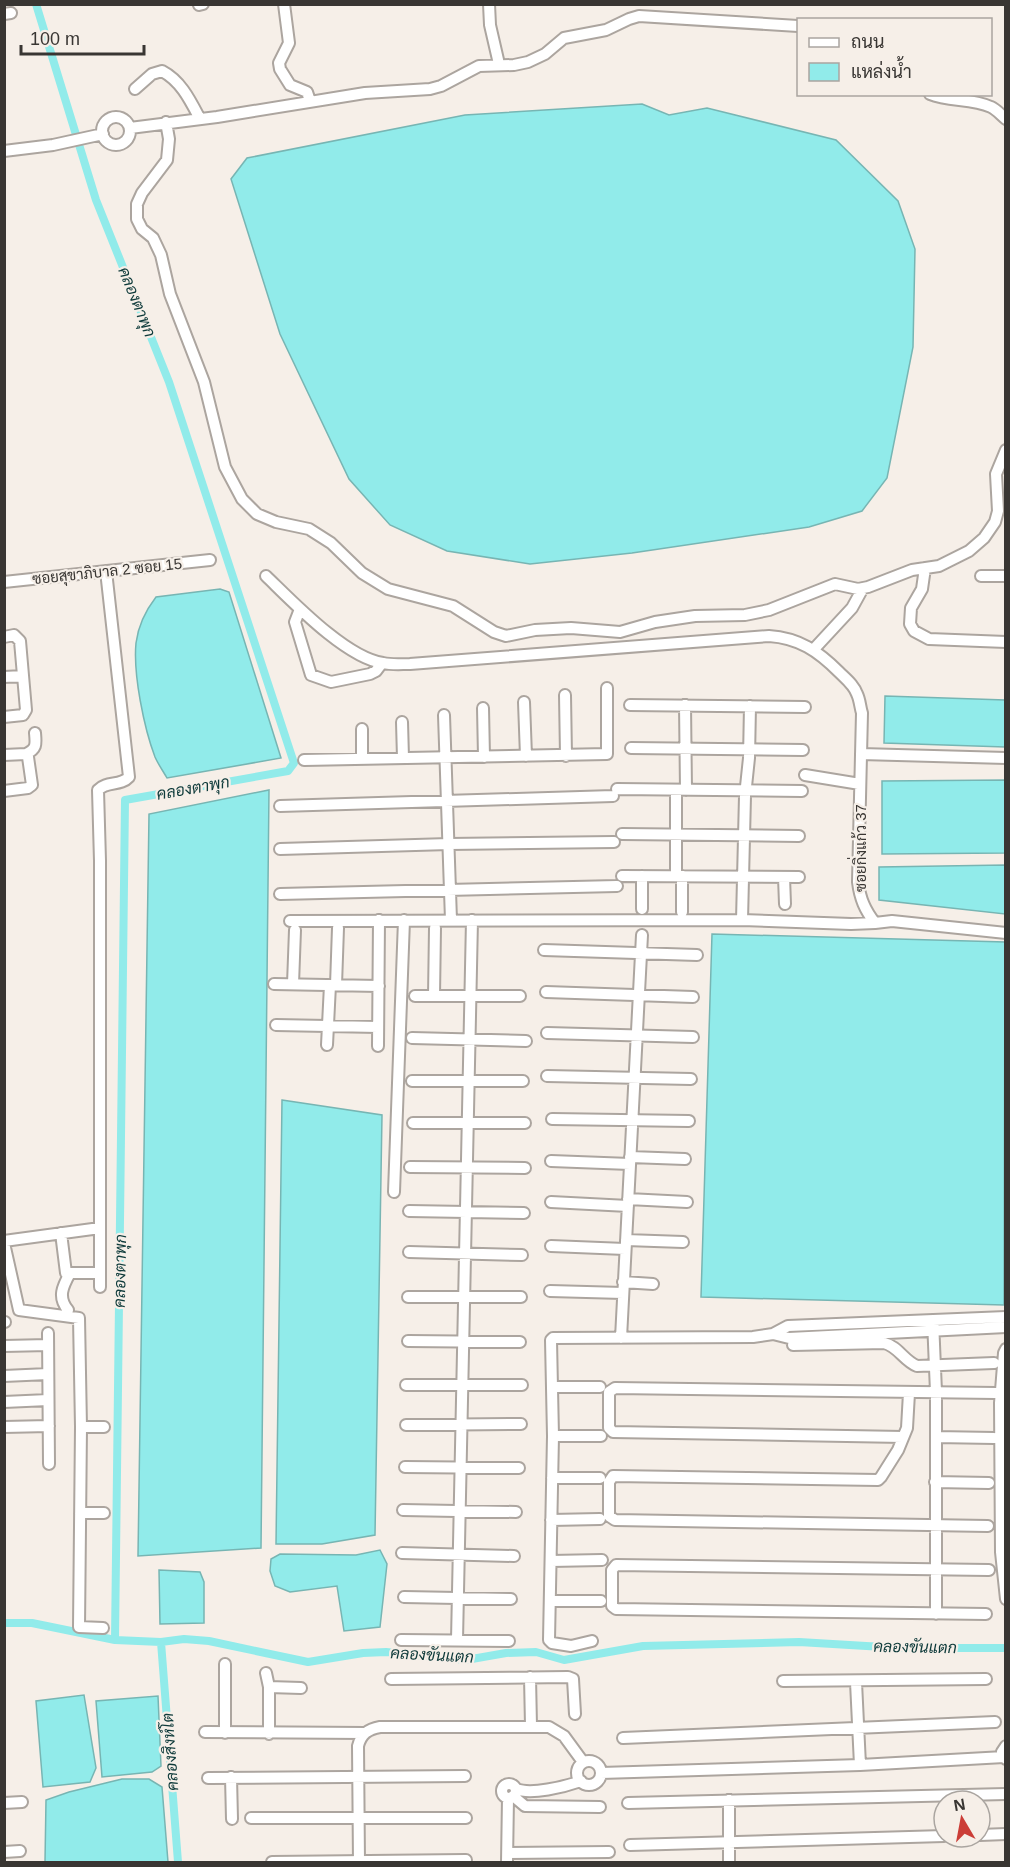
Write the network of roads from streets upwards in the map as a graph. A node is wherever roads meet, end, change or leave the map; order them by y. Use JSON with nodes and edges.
{"nodes":[{"id":1,"x":203,"y":4,"type":"edge"},
{"id":2,"x":284,"y":4,"type":"edge"},
{"id":3,"x":489,"y":4,"type":"edge"},
{"id":4,"x":199,"y":5,"type":"edge"},
{"id":5,"x":797,"y":26,"type":"edge"},
{"id":6,"x":500,"y":64,"type":"junction"},
{"id":7,"x":135,"y":89,"type":"dead end"},
{"id":8,"x":935,"y":96,"type":"edge"},
{"id":9,"x":310,"y":100,"type":"junction"},
{"id":10,"x":200,"y":119,"type":"junction"},
{"id":11,"x":1005,"y":119,"type":"edge"},
{"id":12,"x":166,"y":122,"type":"junction"},
{"id":13,"x":130,"y":128,"type":"junction"},
{"id":14,"x":103,"y":134,"type":"junction"},
{"id":15,"x":4,"y":151,"type":"edge"},
{"id":16,"x":1005,"y":450,"type":"edge"},
{"id":17,"x":1001,"y":511,"type":"edge"},
{"id":18,"x":210,"y":560,"type":"dead end"},
{"id":19,"x":925,"y":568,"type":"junction"},
{"id":20,"x":106,"y":571,"type":"junction"},
{"id":21,"x":266,"y":576,"type":"dead end"},
{"id":22,"x":981,"y":576,"type":"dead end"},
{"id":23,"x":1005,"y":576,"type":"edge"},
{"id":24,"x":4,"y":582,"type":"edge"},
{"id":25,"x":863,"y":588,"type":"junction"},
{"id":26,"x":300,"y":609,"type":"junction"},
{"id":27,"x":4,"y":637,"type":"edge"},
{"id":28,"x":1005,"y":642,"type":"edge"},
{"id":29,"x":814,"y":650,"type":"junction"},
{"id":30,"x":382,"y":663,"type":"junction"},
{"id":31,"x":23,"y":676,"type":"junction"},
{"id":32,"x":4,"y":677,"type":"edge"},
{"id":33,"x":607,"y":688,"type":"dead end"},
{"id":34,"x":565,"y":695,"type":"dead end"},
{"id":35,"x":524,"y":702,"type":"dead end"},
{"id":36,"x":630,"y":705,"type":"dead end"},
{"id":37,"x":685,"y":705,"type":"junction"},
{"id":38,"x":750,"y":706,"type":"junction"},
{"id":39,"x":805,"y":707,"type":"dead end"},
{"id":40,"x":483,"y":708,"type":"dead end"},
{"id":41,"x":444,"y":715,"type":"dead end"},
{"id":42,"x":4,"y":717,"type":"edge"},
{"id":43,"x":402,"y":722,"type":"dead end"},
{"id":44,"x":362,"y":729,"type":"dead end"},
{"id":45,"x":35,"y":733,"type":"dead end"},
{"id":46,"x":631,"y":748,"type":"dead end"},
{"id":47,"x":685,"y":748,"type":"junction"},
{"id":48,"x":749,"y":749,"type":"junction"},
{"id":49,"x":803,"y":750,"type":"dead end"},
{"id":50,"x":26,"y":754,"type":"junction"},
{"id":51,"x":861,"y":754,"type":"junction"},
{"id":52,"x":4,"y":755,"type":"edge"},
{"id":53,"x":525,"y":756,"type":"junction"},
{"id":54,"x":566,"y":756,"type":"junction"},
{"id":55,"x":484,"y":757,"type":"junction"},
{"id":56,"x":446,"y":758,"type":"junction"},
{"id":57,"x":1005,"y":758,"type":"edge"},
{"id":58,"x":362,"y":759,"type":"junction"},
{"id":59,"x":403,"y":759,"type":"junction"},
{"id":60,"x":304,"y":760,"type":"dead end"},
{"id":61,"x":805,"y":775,"type":"dead end"},
{"id":62,"x":860,"y":784,"type":"junction"},
{"id":63,"x":681,"y":790,"type":"junction"},
{"id":64,"x":746,"y":790,"type":"junction"},
{"id":65,"x":4,"y":791,"type":"edge"},
{"id":66,"x":802,"y":791,"type":"dead end"},
{"id":67,"x":448,"y":800,"type":"junction"},
{"id":68,"x":280,"y":806,"type":"dead end"},
{"id":69,"x":677,"y":834,"type":"junction"},
{"id":70,"x":744,"y":835,"type":"junction"},
{"id":71,"x":799,"y":836,"type":"dead end"},
{"id":72,"x":449,"y":844,"type":"junction"},
{"id":73,"x":280,"y":849,"type":"dead end"},
{"id":74,"x":642,"y":876,"type":"junction"},
{"id":75,"x":679,"y":876,"type":"junction"},
{"id":76,"x":743,"y":876,"type":"junction"},
{"id":77,"x":784,"y":877,"type":"junction"},
{"id":78,"x":799,"y":877,"type":"dead end"},
{"id":79,"x":450,"y":889,"type":"junction"},
{"id":80,"x":280,"y":894,"type":"dead end"},
{"id":81,"x":784,"y":904,"type":"dead end"},
{"id":82,"x":642,"y":909,"type":"dead end"},
{"id":83,"x":682,"y":912,"type":"dead end"},
{"id":84,"x":379,"y":920,"type":"junction"},
{"id":85,"x":404,"y":920,"type":"junction"},
{"id":86,"x":451,"y":920,"type":"junction"},
{"id":87,"x":472,"y":920,"type":"junction"},
{"id":88,"x":742,"y":920,"type":"junction"},
{"id":89,"x":875,"y":923,"type":"junction"},
{"id":90,"x":338,"y":928,"type":"dead end"},
{"id":91,"x":435,"y":928,"type":"dead end"},
{"id":92,"x":1005,"y":933,"type":"edge"},
{"id":93,"x":642,"y":935,"type":"dead end"},
{"id":94,"x":544,"y":950,"type":"dead end"},
{"id":95,"x":641,"y":953,"type":"junction"},
{"id":96,"x":698,"y":955,"type":"dead end"},
{"id":97,"x":274,"y":984,"type":"dead end"},
{"id":98,"x":294,"y":984,"type":"junction"},
{"id":99,"x":333,"y":985,"type":"junction"},
{"id":100,"x":379,"y":986,"type":"junction"},
{"id":101,"x":546,"y":992,"type":"dead end"},
{"id":102,"x":639,"y":995,"type":"junction"},
{"id":103,"x":415,"y":996,"type":"dead end"},
{"id":104,"x":435,"y":996,"type":"junction"},
{"id":105,"x":470,"y":996,"type":"junction"},
{"id":106,"x":520,"y":996,"type":"dead end"},
{"id":107,"x":693,"y":997,"type":"dead end"},
{"id":108,"x":276,"y":1025,"type":"dead end"},
{"id":109,"x":328,"y":1027,"type":"junction"},
{"id":110,"x":378,"y":1027,"type":"junction"},
{"id":111,"x":547,"y":1033,"type":"dead end"},
{"id":112,"x":636,"y":1036,"type":"junction"},
{"id":113,"x":693,"y":1037,"type":"dead end"},
{"id":114,"x":412,"y":1038,"type":"dead end"},
{"id":115,"x":469,"y":1040,"type":"junction"},
{"id":116,"x":526,"y":1041,"type":"dead end"},
{"id":117,"x":327,"y":1045,"type":"dead end"},
{"id":118,"x":378,"y":1046,"type":"dead end"},
{"id":119,"x":547,"y":1076,"type":"dead end"},
{"id":120,"x":634,"y":1077,"type":"junction"},
{"id":121,"x":691,"y":1079,"type":"dead end"},
{"id":122,"x":412,"y":1081,"type":"dead end"},
{"id":123,"x":468,"y":1081,"type":"junction"},
{"id":124,"x":523,"y":1081,"type":"dead end"},
{"id":125,"x":552,"y":1119,"type":"dead end"},
{"id":126,"x":632,"y":1120,"type":"junction"},
{"id":127,"x":689,"y":1120,"type":"dead end"},
{"id":128,"x":413,"y":1123,"type":"dead end"},
{"id":129,"x":467,"y":1123,"type":"junction"},
{"id":130,"x":525,"y":1123,"type":"dead end"},
{"id":131,"x":685,"y":1159,"type":"dead end"},
{"id":132,"x":630,"y":1160,"type":"junction"},
{"id":133,"x":551,"y":1161,"type":"dead end"},
{"id":134,"x":410,"y":1167,"type":"dead end"},
{"id":135,"x":467,"y":1167,"type":"junction"},
{"id":136,"x":525,"y":1168,"type":"dead end"},
{"id":137,"x":394,"y":1192,"type":"dead end"},
{"id":138,"x":551,"y":1202,"type":"dead end"},
{"id":139,"x":628,"y":1202,"type":"junction"},
{"id":140,"x":687,"y":1202,"type":"dead end"},
{"id":141,"x":409,"y":1211,"type":"dead end"},
{"id":142,"x":466,"y":1212,"type":"junction"},
{"id":143,"x":524,"y":1213,"type":"dead end"},
{"id":144,"x":100,"y":1228,"type":"junction"},
{"id":145,"x":61,"y":1233,"type":"junction"},
{"id":146,"x":4,"y":1242,"type":"edge"},
{"id":147,"x":683,"y":1242,"type":"dead end"},
{"id":148,"x":626,"y":1244,"type":"junction"},
{"id":149,"x":551,"y":1245,"type":"dead end"},
{"id":150,"x":409,"y":1252,"type":"dead end"},
{"id":151,"x":465,"y":1254,"type":"junction"},
{"id":152,"x":522,"y":1255,"type":"dead end"},
{"id":153,"x":70,"y":1273,"type":"junction"},
{"id":154,"x":100,"y":1273,"type":"junction"},
{"id":155,"x":653,"y":1284,"type":"dead end"},
{"id":156,"x":100,"y":1287,"type":"dead end"},
{"id":157,"x":623,"y":1288,"type":"junction"},
{"id":158,"x":10,"y":1291,"type":"edge"},
{"id":159,"x":550,"y":1291,"type":"dead end"},
{"id":160,"x":408,"y":1297,"type":"dead end"},
{"id":161,"x":464,"y":1297,"type":"junction"},
{"id":162,"x":521,"y":1297,"type":"dead end"},
{"id":163,"x":68,"y":1310,"type":"dead end"},
{"id":164,"x":1005,"y":1317,"type":"edge"},
{"id":165,"x":858,"y":1323,"type":"junction"},
{"id":166,"x":934,"y":1325,"type":"junction"},
{"id":167,"x":1005,"y":1327,"type":"edge"},
{"id":168,"x":48,"y":1333,"type":"dead end"},
{"id":169,"x":773,"y":1334,"type":"junction"},
{"id":170,"x":858,"y":1335,"type":"junction"},
{"id":171,"x":621,"y":1338,"type":"junction"},
{"id":172,"x":408,"y":1341,"type":"dead end"},
{"id":173,"x":463,"y":1341,"type":"junction"},
{"id":174,"x":520,"y":1342,"type":"dead end"},
{"id":175,"x":48,"y":1345,"type":"junction"},
{"id":176,"x":793,"y":1345,"type":"dead end"},
{"id":177,"x":4,"y":1346,"type":"edge"},
{"id":178,"x":1005,"y":1349,"type":"edge"},
{"id":179,"x":994,"y":1363,"type":"dead end"},
{"id":180,"x":934,"y":1365,"type":"junction"},
{"id":181,"x":48,"y":1374,"type":"junction"},
{"id":182,"x":4,"y":1376,"type":"edge"},
{"id":183,"x":406,"y":1384,"type":"dead end"},
{"id":184,"x":462,"y":1385,"type":"junction"},
{"id":185,"x":522,"y":1385,"type":"dead end"},
{"id":186,"x":552,"y":1387,"type":"junction"},
{"id":187,"x":600,"y":1387,"type":"dead end"},
{"id":188,"x":936,"y":1392,"type":"junction"},
{"id":189,"x":909,"y":1393,"type":"junction"},
{"id":190,"x":996,"y":1393,"type":"dead end"},
{"id":191,"x":48,"y":1400,"type":"junction"},
{"id":192,"x":4,"y":1402,"type":"edge"},
{"id":193,"x":406,"y":1425,"type":"dead end"},
{"id":194,"x":461,"y":1425,"type":"junction"},
{"id":195,"x":521,"y":1425,"type":"dead end"},
{"id":196,"x":49,"y":1426,"type":"junction"},
{"id":197,"x":4,"y":1427,"type":"edge"},
{"id":198,"x":81,"y":1427,"type":"junction"},
{"id":199,"x":104,"y":1427,"type":"dead end"},
{"id":200,"x":553,"y":1436,"type":"junction"},
{"id":201,"x":601,"y":1436,"type":"dead end"},
{"id":202,"x":903,"y":1437,"type":"junction"},
{"id":203,"x":936,"y":1437,"type":"junction"},
{"id":204,"x":994,"y":1438,"type":"dead end"},
{"id":205,"x":49,"y":1464,"type":"dead end"},
{"id":206,"x":405,"y":1467,"type":"dead end"},
{"id":207,"x":460,"y":1468,"type":"junction"},
{"id":208,"x":519,"y":1468,"type":"dead end"},
{"id":209,"x":552,"y":1478,"type":"junction"},
{"id":210,"x":600,"y":1478,"type":"dead end"},
{"id":211,"x":935,"y":1482,"type":"junction"},
{"id":212,"x":989,"y":1483,"type":"dead end"},
{"id":213,"x":403,"y":1510,"type":"dead end"},
{"id":214,"x":460,"y":1511,"type":"junction"},
{"id":215,"x":516,"y":1512,"type":"dead end"},
{"id":216,"x":80,"y":1513,"type":"junction"},
{"id":217,"x":104,"y":1513,"type":"dead end"},
{"id":218,"x":600,"y":1519,"type":"dead end"},
{"id":219,"x":551,"y":1520,"type":"junction"},
{"id":220,"x":935,"y":1525,"type":"junction"},
{"id":221,"x":988,"y":1526,"type":"dead end"},
{"id":222,"x":402,"y":1553,"type":"dead end"},
{"id":223,"x":459,"y":1555,"type":"junction"},
{"id":224,"x":514,"y":1556,"type":"dead end"},
{"id":225,"x":602,"y":1560,"type":"dead end"},
{"id":226,"x":551,"y":1561,"type":"junction"},
{"id":227,"x":936,"y":1570,"type":"junction"},
{"id":228,"x":988,"y":1570,"type":"dead end"},
{"id":229,"x":404,"y":1597,"type":"dead end"},
{"id":230,"x":458,"y":1598,"type":"junction"},
{"id":231,"x":511,"y":1599,"type":"dead end"},
{"id":232,"x":1005,"y":1599,"type":"edge"},
{"id":233,"x":550,"y":1601,"type":"junction"},
{"id":234,"x":601,"y":1601,"type":"dead end"},
{"id":235,"x":936,"y":1614,"type":"junction"},
{"id":236,"x":986,"y":1614,"type":"dead end"},
{"id":237,"x":103,"y":1628,"type":"dead end"},
{"id":238,"x":401,"y":1640,"type":"dead end"},
{"id":239,"x":457,"y":1640,"type":"junction"},
{"id":240,"x":509,"y":1641,"type":"dead end"},
{"id":241,"x":592,"y":1641,"type":"dead end"},
{"id":242,"x":225,"y":1665,"type":"dead end"},
{"id":243,"x":266,"y":1673,"type":"dead end"},
{"id":244,"x":530,"y":1677,"type":"junction"},
{"id":245,"x":391,"y":1679,"type":"dead end"},
{"id":246,"x":986,"y":1680,"type":"dead end"},
{"id":247,"x":783,"y":1681,"type":"dead end"},
{"id":248,"x":856,"y":1682,"type":"junction"},
{"id":249,"x":269,"y":1687,"type":"junction"},
{"id":250,"x":301,"y":1688,"type":"dead end"},
{"id":251,"x":575,"y":1714,"type":"dead end"},
{"id":252,"x":995,"y":1722,"type":"dead end"},
{"id":253,"x":531,"y":1726,"type":"junction"},
{"id":254,"x":859,"y":1728,"type":"junction"},
{"id":255,"x":205,"y":1732,"type":"dead end"},
{"id":256,"x":225,"y":1733,"type":"junction"},
{"id":257,"x":365,"y":1733,"type":"junction"},
{"id":258,"x":269,"y":1734,"type":"junction"},
{"id":259,"x":623,"y":1738,"type":"dead end"},
{"id":260,"x":1005,"y":1754,"type":"edge"},
{"id":261,"x":583,"y":1762,"type":"junction"},
{"id":262,"x":860,"y":1765,"type":"junction"},
{"id":263,"x":601,"y":1773,"type":"junction"},
{"id":264,"x":358,"y":1776,"type":"junction"},
{"id":265,"x":465,"y":1776,"type":"dead end"},
{"id":266,"x":208,"y":1778,"type":"dead end"},
{"id":267,"x":231,"y":1778,"type":"junction"},
{"id":268,"x":580,"y":1782,"type":"junction"},
{"id":269,"x":512,"y":1794,"type":"junction"},
{"id":270,"x":1005,"y":1794,"type":"edge"},
{"id":271,"x":729,"y":1800,"type":"junction"},
{"id":272,"x":21,"y":1802,"type":"dead end"},
{"id":273,"x":4,"y":1803,"type":"edge"},
{"id":274,"x":628,"y":1803,"type":"dead end"},
{"id":275,"x":600,"y":1807,"type":"dead end"},
{"id":276,"x":251,"y":1818,"type":"dead end"},
{"id":277,"x":358,"y":1818,"type":"junction"},
{"id":278,"x":466,"y":1818,"type":"dead end"},
{"id":279,"x":232,"y":1819,"type":"dead end"},
{"id":280,"x":932,"y":1836,"type":"edge"},
{"id":281,"x":729,"y":1842,"type":"junction"},
{"id":282,"x":630,"y":1845,"type":"dead end"},
{"id":283,"x":20,"y":1851,"type":"dead end"},
{"id":284,"x":4,"y":1852,"type":"edge"},
{"id":285,"x":609,"y":1852,"type":"dead end"},
{"id":286,"x":508,"y":1858,"type":"edge"},
{"id":287,"x":466,"y":1860,"type":"dead end"},
{"id":288,"x":359,"y":1861,"type":"edge"},
{"id":289,"x":272,"y":1863,"type":"edge"},
{"id":290,"x":729,"y":1863,"type":"edge"}],
"edges":[{"from":1,"to":4,"type":"street"},
{"from":2,"to":9,"type":"street"},
{"from":3,"to":6,"type":"street"},
{"from":5,"to":6,"type":"street"},
{"from":6,"to":9,"type":"street"},
{"from":7,"to":10,"type":"street"},
{"from":8,"to":11,"type":"street"},
{"from":9,"to":10,"type":"street"},
{"from":10,"to":12,"type":"street"},
{"from":12,"to":13,"type":"street"},
{"from":12,"to":25,"type":"street"},
{"from":13,"to":14,"type":"street"},
{"from":13,"to":14,"type":"street"},
{"from":14,"to":15,"type":"street"},
{"from":16,"to":17,"type":"street"},
{"from":17,"to":19,"type":"street"},
{"from":18,"to":20,"type":"street","name":"ซอยสุขาภิบาล 2 ซอย 15"},
{"from":19,"to":25,"type":"street"},
{"from":19,"to":28,"type":"street"},
{"from":20,"to":24,"type":"street","name":"ซอยสุขาภิบาล 2 ซอย 15"},
{"from":20,"to":144,"type":"street"},
{"from":21,"to":26,"type":"street"},
{"from":22,"to":23,"type":"street"},
{"from":25,"to":29,"type":"street"},
{"from":26,"to":30,"type":"street"},
{"from":26,"to":30,"type":"street"},
{"from":27,"to":31,"type":"street"},
{"from":29,"to":30,"type":"street","name":"ซอยกิ่งแก้ว 37"},
{"from":29,"to":51,"type":"street","name":"ซอยกิ่งแก้ว 37"},
{"from":31,"to":32,"type":"street"},
{"from":31,"to":42,"type":"street"},
{"from":33,"to":54,"type":"street"},
{"from":34,"to":54,"type":"street"},
{"from":35,"to":53,"type":"street"},
{"from":36,"to":37,"type":"street"},
{"from":37,"to":38,"type":"street"},
{"from":37,"to":47,"type":"street"},
{"from":38,"to":39,"type":"street"},
{"from":38,"to":48,"type":"street"},
{"from":40,"to":55,"type":"street"},
{"from":41,"to":56,"type":"street"},
{"from":43,"to":59,"type":"street"},
{"from":44,"to":58,"type":"street"},
{"from":45,"to":50,"type":"street"},
{"from":46,"to":47,"type":"street"},
{"from":47,"to":48,"type":"street"},
{"from":47,"to":63,"type":"street"},
{"from":48,"to":49,"type":"street"},
{"from":48,"to":64,"type":"street"},
{"from":50,"to":52,"type":"street"},
{"from":50,"to":65,"type":"street"},
{"from":51,"to":57,"type":"street"},
{"from":51,"to":62,"type":"street","name":"ซอยกิ่งแก้ว 37"},
{"from":53,"to":54,"type":"street"},
{"from":53,"to":55,"type":"street"},
{"from":55,"to":56,"type":"street"},
{"from":56,"to":59,"type":"street"},
{"from":56,"to":67,"type":"street"},
{"from":58,"to":59,"type":"street"},
{"from":58,"to":60,"type":"street"},
{"from":61,"to":62,"type":"street"},
{"from":62,"to":89,"type":"street","name":"ซอยกิ่งแก้ว 37"},
{"from":63,"to":64,"type":"street"},
{"from":63,"to":67,"type":"street"},
{"from":63,"to":69,"type":"street"},
{"from":64,"to":66,"type":"street"},
{"from":64,"to":70,"type":"street"},
{"from":67,"to":68,"type":"street"},
{"from":67,"to":72,"type":"street"},
{"from":69,"to":70,"type":"street"},
{"from":69,"to":72,"type":"street"},
{"from":69,"to":75,"type":"street"},
{"from":70,"to":71,"type":"street"},
{"from":70,"to":76,"type":"street"},
{"from":72,"to":73,"type":"street"},
{"from":72,"to":79,"type":"street"},
{"from":74,"to":75,"type":"street"},
{"from":74,"to":79,"type":"street"},
{"from":74,"to":82,"type":"street"},
{"from":75,"to":76,"type":"street"},
{"from":75,"to":83,"type":"street"},
{"from":76,"to":77,"type":"street"},
{"from":76,"to":88,"type":"street"},
{"from":77,"to":78,"type":"street"},
{"from":77,"to":81,"type":"street"},
{"from":79,"to":80,"type":"street"},
{"from":79,"to":86,"type":"street"},
{"from":84,"to":85,"type":"street"},
{"from":84,"to":98,"type":"street"},
{"from":84,"to":100,"type":"street"},
{"from":85,"to":86,"type":"street"},
{"from":85,"to":137,"type":"street"},
{"from":86,"to":87,"type":"street"},
{"from":87,"to":88,"type":"street"},
{"from":87,"to":105,"type":"street"},
{"from":88,"to":89,"type":"street"},
{"from":89,"to":92,"type":"street"},
{"from":90,"to":99,"type":"street"},
{"from":91,"to":104,"type":"street"},
{"from":93,"to":95,"type":"street"},
{"from":94,"to":95,"type":"street"},
{"from":95,"to":96,"type":"street"},
{"from":95,"to":102,"type":"street"},
{"from":97,"to":98,"type":"street"},
{"from":98,"to":99,"type":"street"},
{"from":99,"to":100,"type":"street"},
{"from":99,"to":109,"type":"street"},
{"from":100,"to":110,"type":"street"},
{"from":101,"to":102,"type":"street"},
{"from":102,"to":107,"type":"street"},
{"from":102,"to":112,"type":"street"},
{"from":103,"to":104,"type":"street"},
{"from":104,"to":105,"type":"street"},
{"from":105,"to":106,"type":"street"},
{"from":105,"to":115,"type":"street"},
{"from":108,"to":109,"type":"street"},
{"from":109,"to":110,"type":"street"},
{"from":109,"to":117,"type":"street"},
{"from":110,"to":118,"type":"street"},
{"from":111,"to":112,"type":"street"},
{"from":112,"to":113,"type":"street"},
{"from":112,"to":120,"type":"street"},
{"from":114,"to":115,"type":"street"},
{"from":115,"to":116,"type":"street"},
{"from":115,"to":123,"type":"street"},
{"from":119,"to":120,"type":"street"},
{"from":120,"to":121,"type":"street"},
{"from":120,"to":126,"type":"street"},
{"from":122,"to":123,"type":"street"},
{"from":123,"to":124,"type":"street"},
{"from":123,"to":129,"type":"street"},
{"from":125,"to":126,"type":"street"},
{"from":126,"to":127,"type":"street"},
{"from":126,"to":132,"type":"street"},
{"from":128,"to":129,"type":"street"},
{"from":129,"to":130,"type":"street"},
{"from":129,"to":135,"type":"street"},
{"from":131,"to":132,"type":"street"},
{"from":132,"to":133,"type":"street"},
{"from":132,"to":139,"type":"street"},
{"from":134,"to":135,"type":"street"},
{"from":135,"to":136,"type":"street"},
{"from":135,"to":142,"type":"street"},
{"from":138,"to":139,"type":"street"},
{"from":139,"to":140,"type":"street"},
{"from":139,"to":148,"type":"street"},
{"from":141,"to":142,"type":"street"},
{"from":142,"to":143,"type":"street"},
{"from":142,"to":151,"type":"street"},
{"from":144,"to":145,"type":"street"},
{"from":144,"to":154,"type":"street"},
{"from":145,"to":146,"type":"street"},
{"from":145,"to":153,"type":"street"},
{"from":146,"to":158,"type":"street"},
{"from":147,"to":148,"type":"street"},
{"from":148,"to":149,"type":"street"},
{"from":148,"to":157,"type":"street"},
{"from":150,"to":151,"type":"street"},
{"from":151,"to":152,"type":"street"},
{"from":151,"to":161,"type":"street"},
{"from":153,"to":154,"type":"street"},
{"from":153,"to":163,"type":"street"},
{"from":154,"to":156,"type":"street"},
{"from":155,"to":157,"type":"street"},
{"from":157,"to":159,"type":"street"},
{"from":157,"to":171,"type":"street"},
{"from":158,"to":198,"type":"street"},
{"from":160,"to":161,"type":"street"},
{"from":161,"to":162,"type":"street"},
{"from":161,"to":173,"type":"street"},
{"from":164,"to":166,"type":"street"},
{"from":165,"to":166,"type":"street"},
{"from":165,"to":169,"type":"street"},
{"from":165,"to":170,"type":"street"},
{"from":166,"to":167,"type":"street"},
{"from":166,"to":170,"type":"street"},
{"from":166,"to":180,"type":"street"},
{"from":168,"to":175,"type":"street"},
{"from":169,"to":170,"type":"street"},
{"from":169,"to":171,"type":"street"},
{"from":171,"to":186,"type":"street"},
{"from":172,"to":173,"type":"street"},
{"from":173,"to":174,"type":"street"},
{"from":173,"to":184,"type":"street"},
{"from":175,"to":177,"type":"street"},
{"from":175,"to":181,"type":"street"},
{"from":176,"to":180,"type":"street"},
{"from":178,"to":232,"type":"street"},
{"from":179,"to":180,"type":"street"},
{"from":180,"to":188,"type":"street"},
{"from":181,"to":182,"type":"street"},
{"from":181,"to":191,"type":"street"},
{"from":183,"to":184,"type":"street"},
{"from":184,"to":185,"type":"street"},
{"from":184,"to":194,"type":"street"},
{"from":186,"to":187,"type":"street"},
{"from":186,"to":200,"type":"street"},
{"from":188,"to":189,"type":"street"},
{"from":188,"to":190,"type":"street"},
{"from":188,"to":203,"type":"street"},
{"from":189,"to":202,"type":"street"},
{"from":189,"to":202,"type":"street"},
{"from":191,"to":192,"type":"street"},
{"from":191,"to":196,"type":"street"},
{"from":193,"to":194,"type":"street"},
{"from":194,"to":195,"type":"street"},
{"from":194,"to":207,"type":"street"},
{"from":196,"to":197,"type":"street"},
{"from":196,"to":205,"type":"street"},
{"from":198,"to":199,"type":"street"},
{"from":198,"to":216,"type":"street"},
{"from":200,"to":201,"type":"street"},
{"from":200,"to":209,"type":"street"},
{"from":202,"to":220,"type":"street"},
{"from":203,"to":204,"type":"street"},
{"from":203,"to":211,"type":"street"},
{"from":206,"to":207,"type":"street"},
{"from":207,"to":208,"type":"street"},
{"from":207,"to":214,"type":"street"},
{"from":209,"to":210,"type":"street"},
{"from":209,"to":219,"type":"street"},
{"from":211,"to":212,"type":"street"},
{"from":211,"to":220,"type":"street"},
{"from":213,"to":214,"type":"street"},
{"from":214,"to":215,"type":"street"},
{"from":214,"to":223,"type":"street"},
{"from":216,"to":217,"type":"street"},
{"from":216,"to":237,"type":"street"},
{"from":218,"to":219,"type":"street"},
{"from":219,"to":226,"type":"street"},
{"from":220,"to":221,"type":"street"},
{"from":220,"to":227,"type":"street"},
{"from":222,"to":223,"type":"street"},
{"from":223,"to":224,"type":"street"},
{"from":223,"to":230,"type":"street"},
{"from":225,"to":226,"type":"street"},
{"from":226,"to":233,"type":"street"},
{"from":227,"to":228,"type":"street"},
{"from":227,"to":235,"type":"street"},
{"from":227,"to":235,"type":"street"},
{"from":229,"to":230,"type":"street"},
{"from":230,"to":231,"type":"street"},
{"from":230,"to":239,"type":"street"},
{"from":233,"to":234,"type":"street"},
{"from":233,"to":241,"type":"street"},
{"from":235,"to":236,"type":"street"},
{"from":238,"to":239,"type":"street"},
{"from":239,"to":240,"type":"street"},
{"from":242,"to":256,"type":"street"},
{"from":243,"to":249,"type":"street"},
{"from":244,"to":245,"type":"street"},
{"from":244,"to":251,"type":"street"},
{"from":244,"to":253,"type":"street"},
{"from":246,"to":248,"type":"street"},
{"from":247,"to":248,"type":"street"},
{"from":248,"to":254,"type":"street"},
{"from":249,"to":250,"type":"street"},
{"from":249,"to":258,"type":"street"},
{"from":252,"to":254,"type":"street"},
{"from":253,"to":257,"type":"street"},
{"from":253,"to":261,"type":"street"},
{"from":254,"to":259,"type":"street"},
{"from":254,"to":262,"type":"street"},
{"from":255,"to":256,"type":"street"},
{"from":256,"to":258,"type":"street"},
{"from":257,"to":258,"type":"street"},
{"from":257,"to":264,"type":"street"},
{"from":260,"to":262,"type":"street"},
{"from":261,"to":263,"type":"street"},
{"from":261,"to":268,"type":"street"},
{"from":262,"to":263,"type":"street"},
{"from":263,"to":268,"type":"street"},
{"from":264,"to":265,"type":"street"},
{"from":264,"to":267,"type":"street"},
{"from":264,"to":277,"type":"street"},
{"from":266,"to":267,"type":"street"},
{"from":267,"to":279,"type":"street"},
{"from":268,"to":269,"type":"street"},
{"from":269,"to":275,"type":"street"},
{"from":269,"to":286,"type":"street"},
{"from":270,"to":271,"type":"street"},
{"from":271,"to":274,"type":"street"},
{"from":271,"to":281,"type":"street"},
{"from":272,"to":273,"type":"street"},
{"from":276,"to":277,"type":"street"},
{"from":277,"to":278,"type":"street"},
{"from":277,"to":288,"type":"street"},
{"from":280,"to":281,"type":"street"},
{"from":281,"to":282,"type":"street"},
{"from":281,"to":290,"type":"street"},
{"from":283,"to":284,"type":"street"},
{"from":285,"to":286,"type":"street"},
{"from":287,"to":288,"type":"street"},
{"from":288,"to":289,"type":"street"}]}
